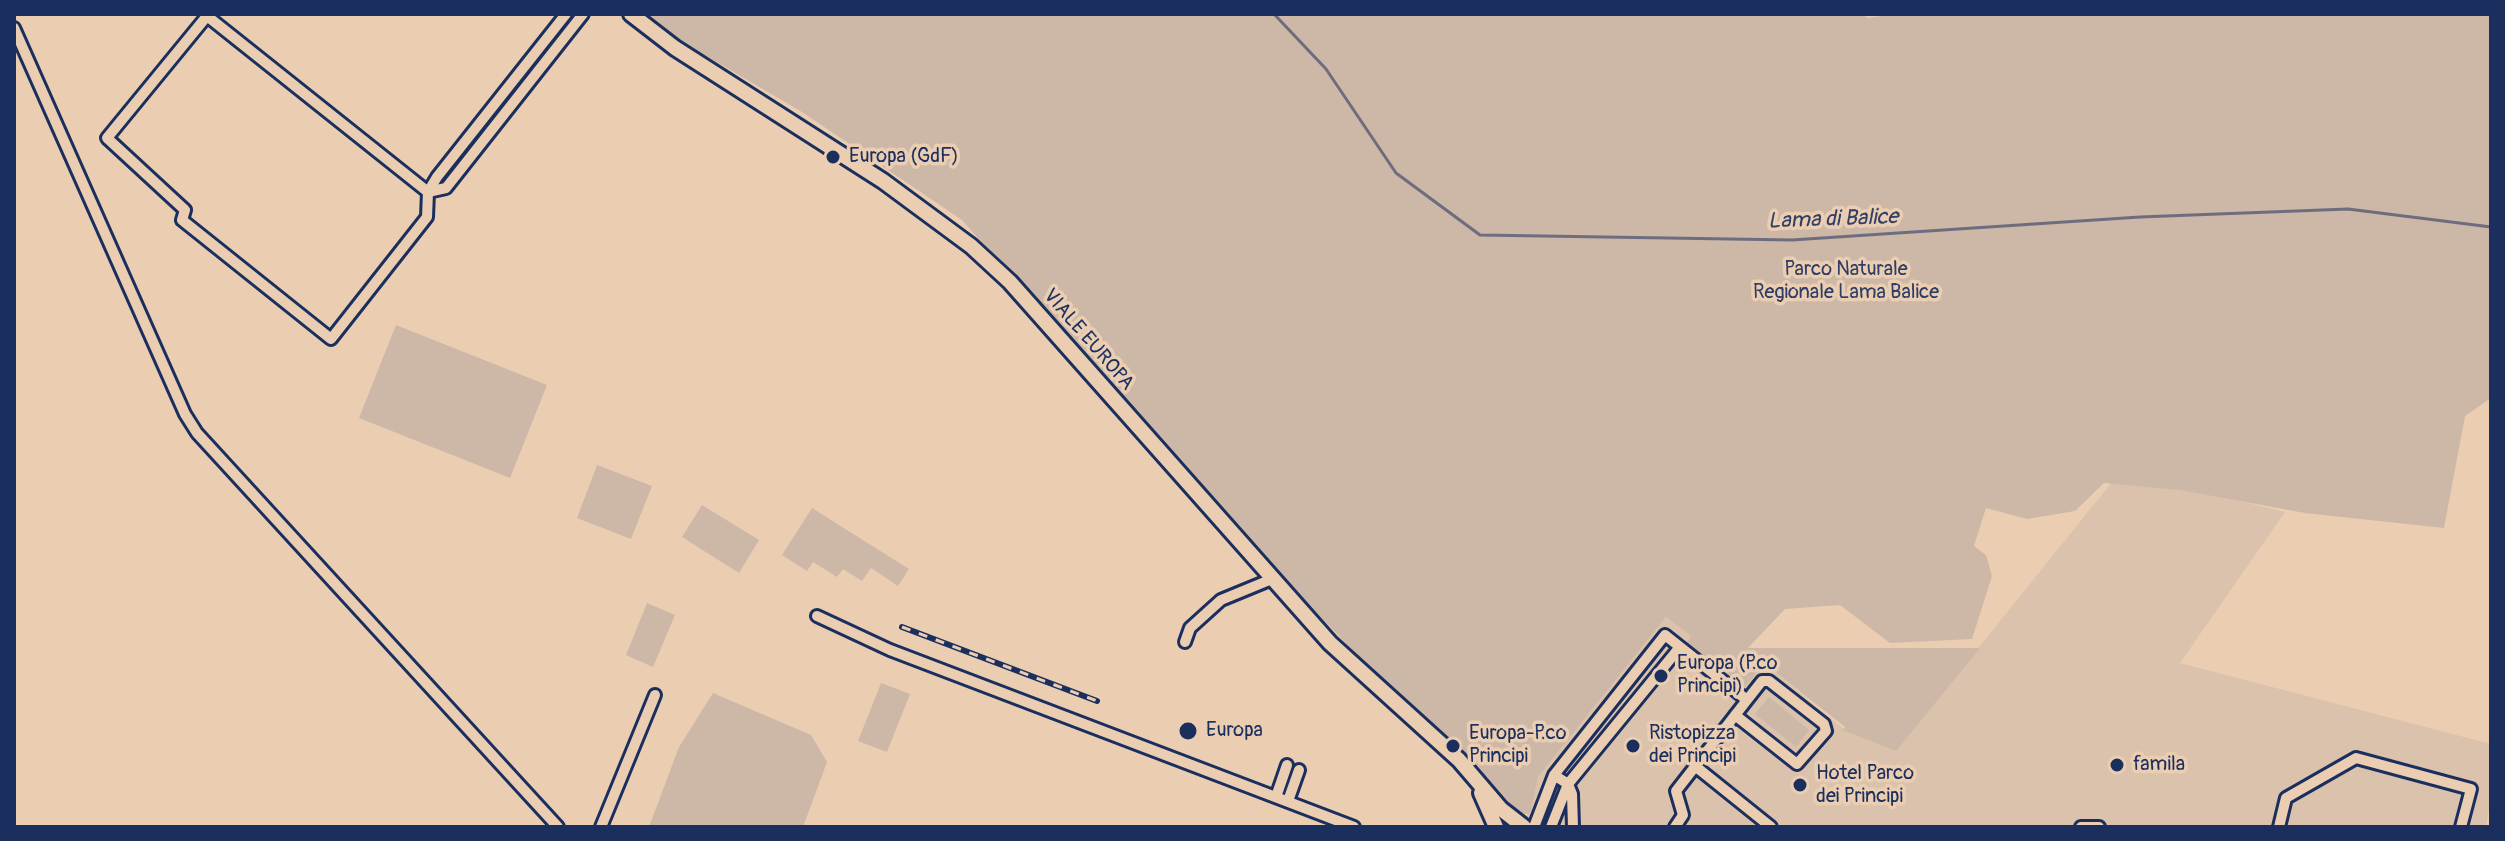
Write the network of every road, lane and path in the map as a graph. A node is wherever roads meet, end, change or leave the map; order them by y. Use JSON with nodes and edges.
{"nodes":[{"id":1,"x":566,"y":14,"type":"edge"},
{"id":2,"x":583,"y":14,"type":"edge"},
{"id":3,"x":631,"y":14,"type":"edge"},
{"id":4,"x":14,"y":28,"type":"edge"},
{"id":5,"x":428,"y":192,"type":"junction"},
{"id":6,"x":1272,"y":579,"type":"junction"},
{"id":7,"x":817,"y":616,"type":"dead end"},
{"id":8,"x":1185,"y":642,"type":"dead end"},
{"id":9,"x":1680,"y":647,"type":"junction"},
{"id":10,"x":1638,"y":669,"type":"junction"},
{"id":11,"x":1653,"y":681,"type":"junction"},
{"id":12,"x":655,"y":695,"type":"dead end"},
{"id":13,"x":1747,"y":700,"type":"junction"},
{"id":14,"x":1735,"y":715,"type":"junction"},
{"id":15,"x":1459,"y":760,"type":"junction"},
{"id":16,"x":1287,"y":765,"type":"dead end"},
{"id":17,"x":1695,"y":766,"type":"junction"},
{"id":18,"x":1299,"y":770,"type":"dead end"},
{"id":19,"x":1554,"y":775,"type":"junction"},
{"id":20,"x":1568,"y":784,"type":"junction"},
{"id":21,"x":1276,"y":797,"type":"junction"},
{"id":22,"x":1288,"y":801,"type":"junction"},
{"id":23,"x":558,"y":827,"type":"edge"},
{"id":24,"x":601,"y":827,"type":"edge"},
{"id":25,"x":1354,"y":827,"type":"edge"},
{"id":26,"x":1496,"y":827,"type":"edge"},
{"id":27,"x":1524,"y":827,"type":"edge"},
{"id":28,"x":1534,"y":827,"type":"edge"},
{"id":29,"x":1551,"y":827,"type":"edge"},
{"id":30,"x":1573,"y":827,"type":"edge"},
{"id":31,"x":1675,"y":827,"type":"edge"},
{"id":32,"x":1771,"y":827,"type":"edge"},
{"id":33,"x":2081,"y":827,"type":"edge"},
{"id":34,"x":2099,"y":827,"type":"edge"},
{"id":35,"x":2279,"y":827,"type":"edge"},
{"id":36,"x":2461,"y":827,"type":"edge"}],
"edges":[{"from":1,"to":5,"type":"street"},
{"from":2,"to":5,"type":"street"},
{"from":3,"to":6,"type":"main road","name":"VIALE EUROPA"},
{"from":4,"to":23,"type":"street"},
{"from":5,"to":5,"type":"street"},
{"from":6,"to":8,"type":"street"},
{"from":6,"to":15,"type":"main road","name":"VIALE EUROPA"},
{"from":7,"to":21,"type":"street"},
{"from":9,"to":10,"type":"street"},
{"from":9,"to":11,"type":"street"},
{"from":9,"to":13,"type":"street"},
{"from":10,"to":11,"type":"street"},
{"from":10,"to":19,"type":"street"},
{"from":11,"to":20,"type":"street"},
{"from":12,"to":24,"type":"street"},
{"from":13,"to":14,"type":"street"},
{"from":13,"to":14,"type":"street"},
{"from":14,"to":17,"type":"street"},
{"from":15,"to":26,"type":"main road","name":"VIALE EUROPA"},
{"from":15,"to":27,"type":"main road","name":"VIALE EUROPA"},
{"from":16,"to":21,"type":"street"},
{"from":17,"to":31,"type":"street"},
{"from":17,"to":32,"type":"street"},
{"from":18,"to":22,"type":"street"},
{"from":19,"to":20,"type":"street"},
{"from":19,"to":28,"type":"street"},
{"from":20,"to":29,"type":"street"},
{"from":20,"to":30,"type":"street"},
{"from":21,"to":22,"type":"street"},
{"from":22,"to":25,"type":"street"},
{"from":33,"to":34,"type":"street"},
{"from":35,"to":36,"type":"street"}]}
